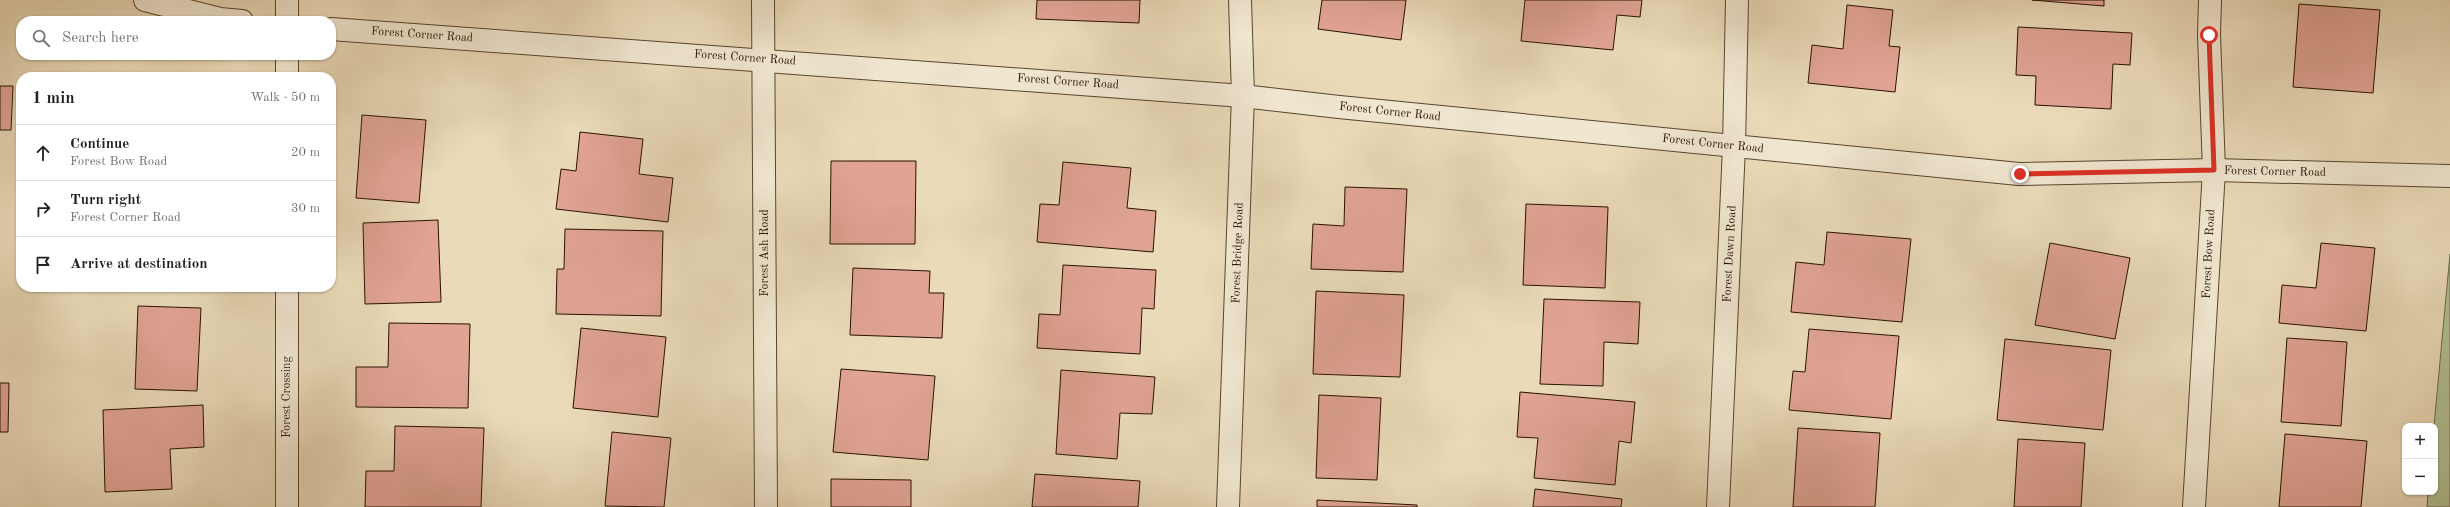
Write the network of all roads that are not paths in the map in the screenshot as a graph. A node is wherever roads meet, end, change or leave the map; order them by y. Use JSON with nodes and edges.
{"nodes":[{"id":1,"x":145,"y":0,"type":"edge"},
{"id":2,"x":287,"y":0,"type":"edge"},
{"id":3,"x":763,"y":0,"type":"edge"},
{"id":4,"x":1240,"y":0,"type":"edge"},
{"id":5,"x":1737,"y":0,"type":"edge"},
{"id":6,"x":2210,"y":0,"type":"edge"},
{"id":7,"x":208,"y":16,"type":"edge"},
{"id":8,"x":287,"y":16,"type":"edge"},
{"id":9,"x":336,"y":29,"type":"edge"},
{"id":10,"x":287,"y":60,"type":"edge"},
{"id":11,"x":764,"y":60,"type":"junction"},
{"id":12,"x":287,"y":72,"type":"edge"},
{"id":13,"x":1243,"y":96,"type":"junction"},
{"id":14,"x":1734,"y":146,"type":"junction"},
{"id":15,"x":2214,"y":170,"type":"junction"},
{"id":16,"x":2450,"y":176,"type":"edge"},
{"id":17,"x":287,"y":292,"type":"edge"},
{"id":18,"x":287,"y":507,"type":"edge"},
{"id":19,"x":766,"y":507,"type":"edge"},
{"id":20,"x":1228,"y":507,"type":"edge"},
{"id":21,"x":1718,"y":507,"type":"edge"},
{"id":22,"x":2194,"y":507,"type":"edge"}],
"edges":[{"from":1,"to":7,"type":"street"},
{"from":2,"to":8,"type":"street"},
{"from":3,"to":11,"type":"street","name":"Forest Ash Road"},
{"from":4,"to":13,"type":"street","name":"Forest Bridge Road"},
{"from":5,"to":14,"type":"street","name":"Forest Dawn Road"},
{"from":6,"to":15,"type":"street","name":"Forest Bow Road"},
{"from":9,"to":11,"type":"street","name":"Forest Corner Road"},
{"from":10,"to":12,"type":"street"},
{"from":11,"to":13,"type":"street","name":"Forest Corner Road"},
{"from":11,"to":19,"type":"street","name":"Forest Ash Road"},
{"from":13,"to":14,"type":"street","name":"Forest Corner Road"},
{"from":13,"to":20,"type":"street","name":"Forest Bridge Road"},
{"from":14,"to":15,"type":"street","name":"Forest Corner Road"},
{"from":14,"to":21,"type":"street","name":"Forest Dawn Road"},
{"from":15,"to":16,"type":"street","name":"Forest Corner Road"},
{"from":15,"to":22,"type":"street","name":"Forest Bow Road"},
{"from":17,"to":18,"type":"street","name":"Forest Crossing"}]}
